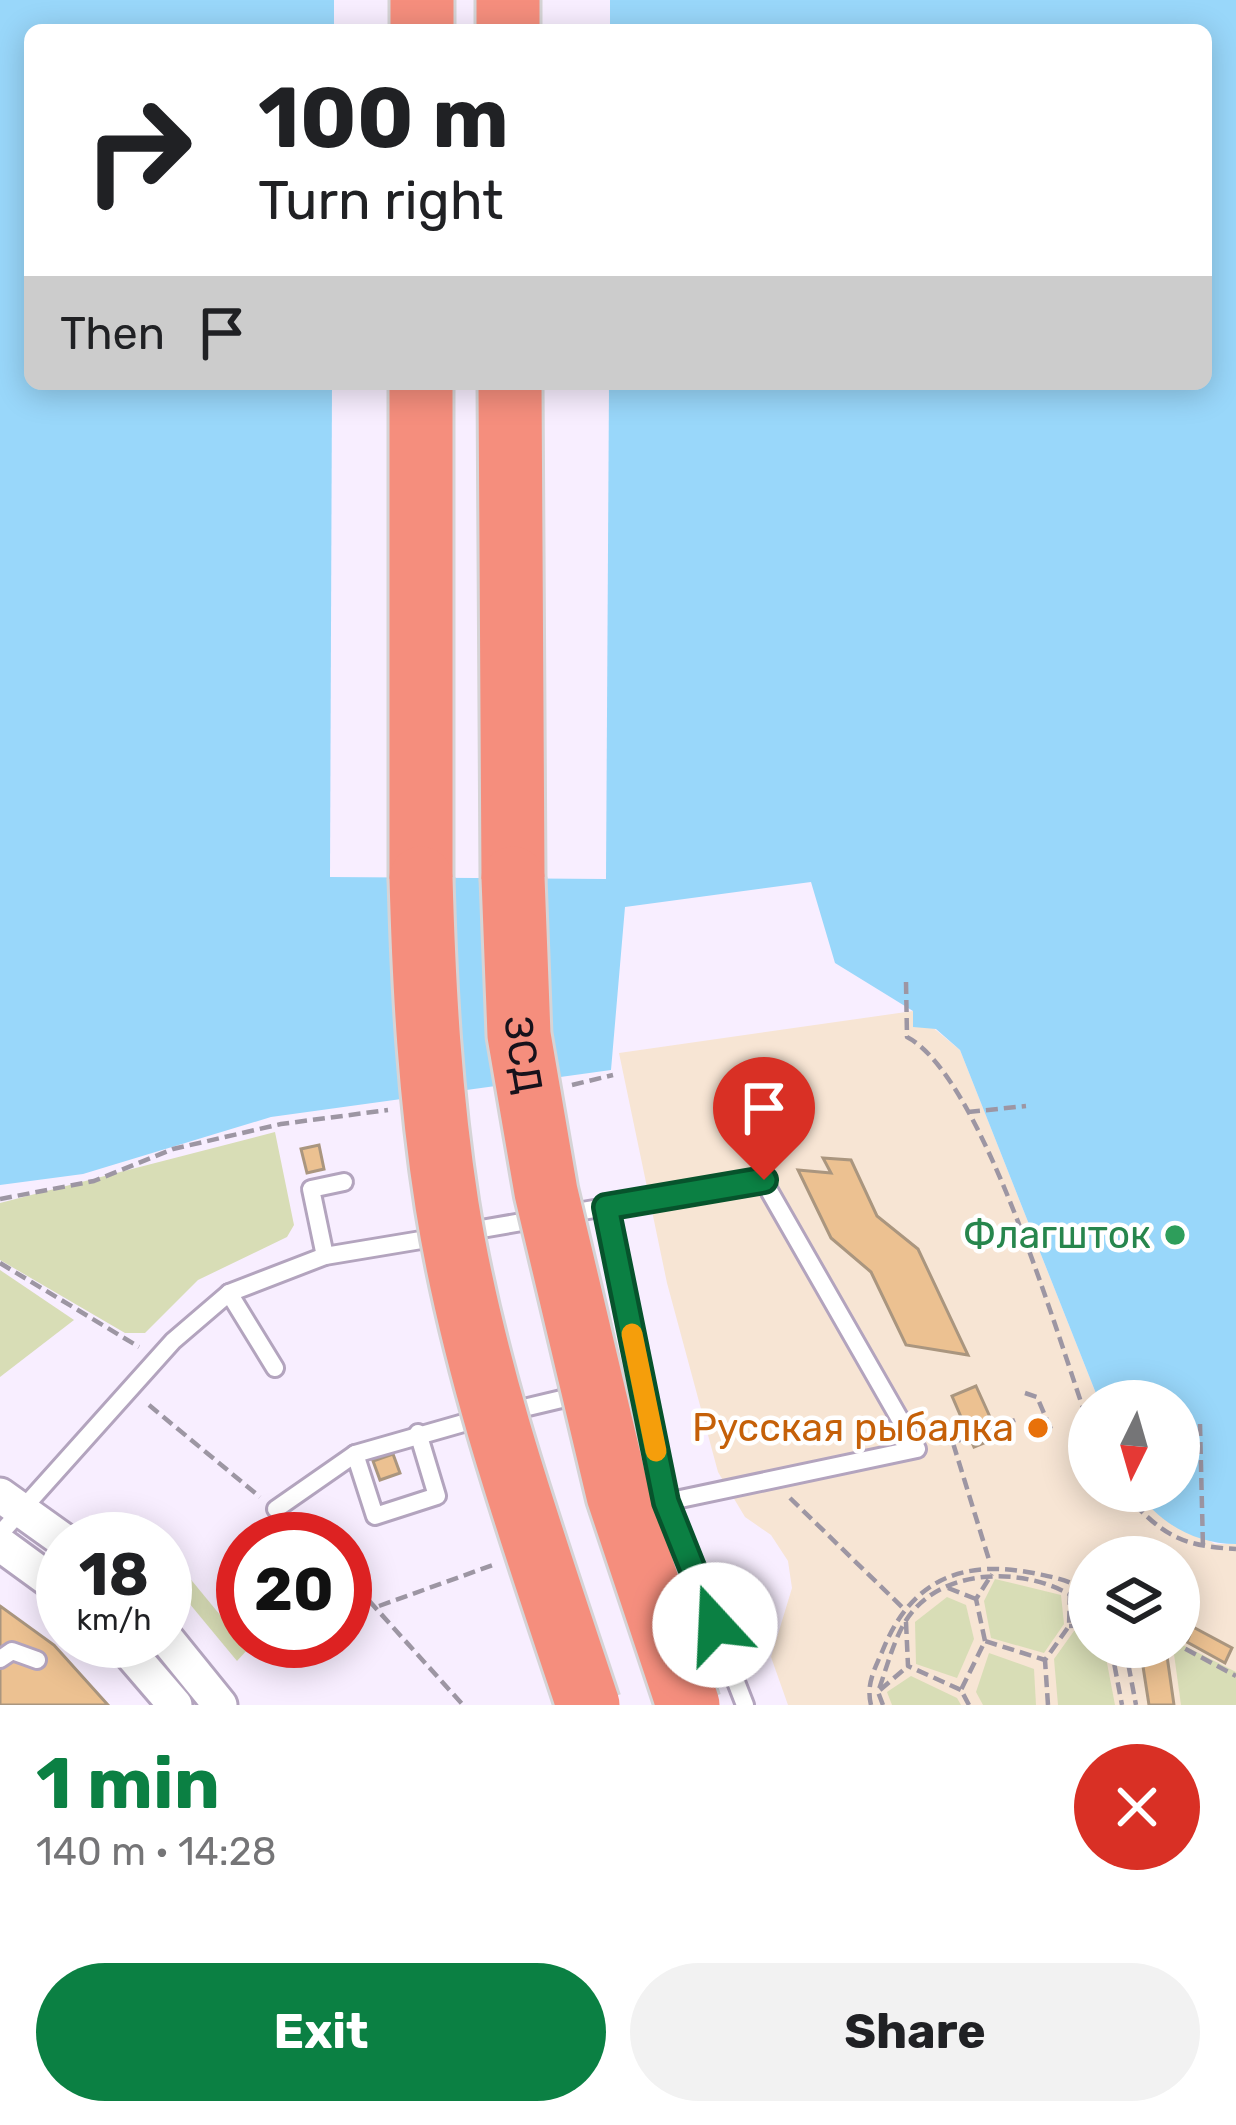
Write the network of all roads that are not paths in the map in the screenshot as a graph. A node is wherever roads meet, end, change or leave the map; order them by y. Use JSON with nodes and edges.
{"nodes":[{"id":1,"x":422,"y":390,"type":"edge"},
{"id":2,"x":510,"y":390,"type":"edge"},
{"id":3,"x":344,"y":1182,"type":"dead end"},
{"id":4,"x":606,"y":1207,"type":"junction"},
{"id":5,"x":540,"y":1219,"type":"junction"},
{"id":6,"x":326,"y":1256,"type":"junction"},
{"id":7,"x":229,"y":1293,"type":"junction"},
{"id":8,"x":562,"y":1352,"type":"dead end"},
{"id":9,"x":275,"y":1368,"type":"dead end"},
{"id":10,"x":566,"y":1374,"type":"dead end"},
{"id":11,"x":418,"y":1433,"type":"junction"},
{"id":12,"x":355,"y":1454,"type":"junction"},
{"id":13,"x":666,"y":1502,"type":"junction"},
{"id":14,"x":276,"y":1509,"type":"road end"},
{"id":15,"x":7,"y":1513,"type":"edge"},
{"id":16,"x":36,"y":1527,"type":"edge"},
{"id":17,"x":0,"y":1544,"type":"edge"},
{"id":18,"x":36,"y":1570,"type":"edge"},
{"id":19,"x":36,"y":1658,"type":"dead end"},
{"id":20,"x":0,"y":1659,"type":"edge"},
{"id":21,"x":143,"y":1668,"type":"edge"},
{"id":22,"x":190,"y":1668,"type":"edge"},
{"id":23,"x":175,"y":1705,"type":"edge"},
{"id":24,"x":220,"y":1705,"type":"edge"},
{"id":25,"x":588,"y":1705,"type":"edge"},
{"id":26,"x":688,"y":1705,"type":"edge"},
{"id":27,"x":745,"y":1705,"type":"edge"}],
"edges":[{"from":1,"to":25,"type":"highway","bridge":true},
{"from":2,"to":26,"type":"highway","name":"ЗСД","bridge":true},
{"from":3,"to":6,"type":"lane"},
{"from":4,"to":5,"type":"lane"},
{"from":4,"to":13,"type":"lane"},
{"from":4,"to":13,"type":"lane"},
{"from":5,"to":6,"type":"lane"},
{"from":5,"to":8,"type":"lane"},
{"from":6,"to":7,"type":"lane"},
{"from":7,"to":9,"type":"lane"},
{"from":7,"to":15,"type":"lane"},
{"from":10,"to":11,"type":"lane"},
{"from":11,"to":12,"type":"lane"},
{"from":11,"to":12,"type":"lane"},
{"from":12,"to":14,"type":"lane"},
{"from":13,"to":27,"type":"lane"},
{"from":15,"to":16,"type":"street"},
{"from":17,"to":18,"type":"street"},
{"from":19,"to":20,"type":"lane"},
{"from":21,"to":23,"type":"street"},
{"from":22,"to":24,"type":"street"}]}
